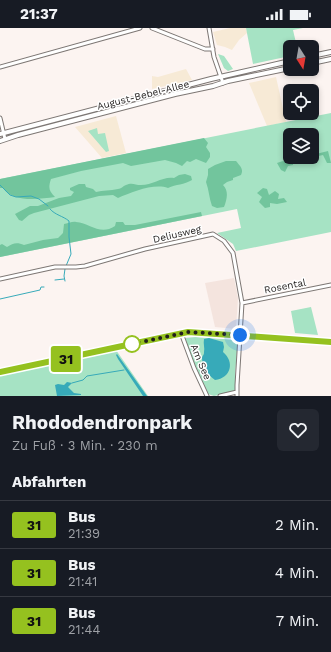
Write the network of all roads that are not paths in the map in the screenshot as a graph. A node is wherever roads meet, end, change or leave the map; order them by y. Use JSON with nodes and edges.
{"nodes":[{"id":1,"x":140,"y":28,"type":"edge"},
{"id":2,"x":152,"y":28,"type":"edge"},
{"id":3,"x":209,"y":28,"type":"edge"},
{"id":4,"x":213,"y":49,"type":"junction"},
{"id":5,"x":331,"y":52,"type":"edge"},
{"id":6,"x":319,"y":55,"type":"edge"},
{"id":7,"x":331,"y":59,"type":"edge"},
{"id":8,"x":319,"y":62,"type":"edge"},
{"id":9,"x":283,"y":63,"type":"edge"},
{"id":10,"x":0,"y":67,"type":"edge"},
{"id":11,"x":283,"y":70,"type":"edge"},
{"id":12,"x":221,"y":77,"type":"junction"},
{"id":13,"x":223,"y":83,"type":"junction"},
{"id":14,"x":0,"y":118,"type":"edge"},
{"id":15,"x":2,"y":133,"type":"edge"},
{"id":16,"x":5,"y":139,"type":"junction"},
{"id":17,"x":0,"y":141,"type":"edge"},
{"id":18,"x":0,"y":279,"type":"edge"},
{"id":19,"x":331,"y":285,"type":"edge"},
{"id":20,"x":242,"y":303,"type":"junction"},
{"id":21,"x":181,"y":333,"type":"junction"},
{"id":22,"x":240,"y":335,"type":"junction"},
{"id":23,"x":331,"y":342,"type":"edge"},
{"id":24,"x":0,"y":372,"type":"edge"},
{"id":25,"x":237,"y":394,"type":"edge"},
{"id":26,"x":207,"y":396,"type":"edge"},
{"id":27,"x":220,"y":396,"type":"edge"}],
"edges":[{"from":1,"to":10,"type":"street"},
{"from":2,"to":4,"type":"street"},
{"from":3,"to":4,"type":"street"},
{"from":4,"to":12,"type":"street"},
{"from":5,"to":6,"type":"street"},
{"from":7,"to":8,"type":"street"},
{"from":9,"to":12,"type":"street","name":"August-Bebel-Allee"},
{"from":11,"to":13,"type":"street","name":"August-Bebel-Allee"},
{"from":12,"to":13,"type":"street"},
{"from":12,"to":15,"type":"street","name":"August-Bebel-Allee"},
{"from":13,"to":16,"type":"street","name":"August-Bebel-Allee"},
{"from":14,"to":15,"type":"street"},
{"from":15,"to":16,"type":"street"},
{"from":16,"to":17,"type":"street","name":"August-Bebel-Allee"},
{"from":18,"to":20,"type":"street","name":"Deliusweg"},
{"from":19,"to":20,"type":"street","name":"Rosental"},
{"from":20,"to":22,"type":"street","name":"Deliusweg"},
{"from":21,"to":22,"type":"street"},
{"from":21,"to":24,"type":"street"},
{"from":21,"to":26,"type":"street","name":"Am See"},
{"from":22,"to":23,"type":"street"},
{"from":22,"to":25,"type":"street","name":"Deliusweg"},
{"from":25,"to":27,"type":"street"}]}
